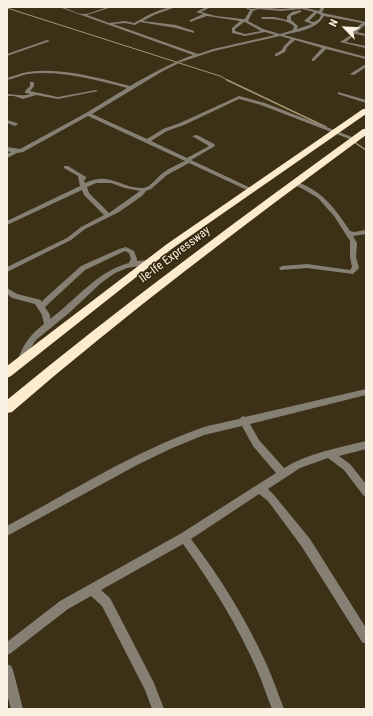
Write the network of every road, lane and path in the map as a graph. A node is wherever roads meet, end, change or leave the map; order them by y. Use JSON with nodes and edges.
{"nodes":[{"id":1,"x":61,"y":7,"type":"edge"},
{"id":2,"x":74,"y":7,"type":"edge"},
{"id":3,"x":110,"y":7,"type":"edge"},
{"id":4,"x":174,"y":7,"type":"edge"},
{"id":5,"x":209,"y":7,"type":"edge"},
{"id":6,"x":245,"y":7,"type":"edge"},
{"id":7,"x":323,"y":7,"type":"edge"},
{"id":8,"x":260,"y":8,"type":"edge"},
{"id":9,"x":296,"y":9,"type":"junction"},
{"id":10,"x":69,"y":10,"type":"junction"},
{"id":11,"x":252,"y":10,"type":"junction"},
{"id":12,"x":300,"y":11,"type":"junction"},
{"id":13,"x":319,"y":13,"type":"junction"},
{"id":14,"x":207,"y":14,"type":"junction"},
{"id":15,"x":84,"y":15,"type":"junction"},
{"id":16,"x":216,"y":17,"type":"junction"},
{"id":17,"x":262,"y":18,"type":"dead end"},
{"id":18,"x":191,"y":21,"type":"dead end"},
{"id":19,"x":210,"y":21,"type":"dead end"},
{"id":20,"x":142,"y":22,"type":"junction"},
{"id":21,"x":245,"y":22,"type":"junction"},
{"id":22,"x":291,"y":22,"type":"junction"},
{"id":23,"x":309,"y":22,"type":"junction"},
{"id":24,"x":106,"y":23,"type":"junction"},
{"id":25,"x":365,"y":23,"type":"edge"},
{"id":26,"x":135,"y":24,"type":"junction"},
{"id":27,"x":314,"y":24,"type":"junction"},
{"id":28,"x":295,"y":29,"type":"junction"},
{"id":29,"x":124,"y":30,"type":"junction"},
{"id":30,"x":265,"y":31,"type":"junction"},
{"id":31,"x":193,"y":32,"type":"dead end"},
{"id":32,"x":355,"y":33,"type":"junction"},
{"id":33,"x":366,"y":35,"type":"edge"},
{"id":34,"x":279,"y":36,"type":"junction"},
{"id":35,"x":294,"y":39,"type":"junction"},
{"id":36,"x":48,"y":41,"type":"dead end"},
{"id":37,"x":324,"y":47,"type":"junction"},
{"id":38,"x":366,"y":47,"type":"edge"},
{"id":39,"x":284,"y":51,"type":"junction"},
{"id":40,"x":7,"y":55,"type":"edge"},
{"id":41,"x":197,"y":55,"type":"junction"},
{"id":42,"x":276,"y":55,"type":"dead end"},
{"id":43,"x":288,"y":55,"type":"dead end"},
{"id":44,"x":356,"y":55,"type":"junction"},
{"id":45,"x":366,"y":58,"type":"edge"},
{"id":46,"x":313,"y":60,"type":"dead end"},
{"id":47,"x":366,"y":65,"type":"edge"},
{"id":48,"x":352,"y":74,"type":"dead end"},
{"id":49,"x":7,"y":79,"type":"edge"},
{"id":50,"x":32,"y":83,"type":"dead end"},
{"id":51,"x":131,"y":88,"type":"junction"},
{"id":52,"x":96,"y":91,"type":"dead end"},
{"id":53,"x":340,"y":93,"type":"dead end"},
{"id":54,"x":35,"y":94,"type":"junction"},
{"id":55,"x":7,"y":95,"type":"edge"},
{"id":56,"x":366,"y":102,"type":"edge"},
{"id":57,"x":88,"y":114,"type":"junction"},
{"id":58,"x":364,"y":115,"type":"edge"},
{"id":59,"x":7,"y":121,"type":"edge"},
{"id":60,"x":7,"y":125,"type":"edge"},
{"id":61,"x":366,"y":131,"type":"edge"},
{"id":62,"x":336,"y":133,"type":"junction"},
{"id":63,"x":195,"y":136,"type":"dead end"},
{"id":64,"x":354,"y":140,"type":"junction"},
{"id":65,"x":148,"y":141,"type":"junction"},
{"id":66,"x":7,"y":149,"type":"edge"},
{"id":67,"x":16,"y":151,"type":"junction"},
{"id":68,"x":7,"y":156,"type":"edge"},
{"id":69,"x":188,"y":161,"type":"junction"},
{"id":70,"x":66,"y":167,"type":"dead end"},
{"id":71,"x":80,"y":177,"type":"junction"},
{"id":72,"x":96,"y":181,"type":"junction"},
{"id":73,"x":294,"y":183,"type":"junction"},
{"id":74,"x":84,"y":186,"type":"junction"},
{"id":75,"x":144,"y":190,"type":"junction"},
{"id":76,"x":254,"y":197,"type":"junction"},
{"id":77,"x":108,"y":215,"type":"junction"},
{"id":78,"x":225,"y":221,"type":"junction"},
{"id":79,"x":7,"y":223,"type":"edge"},
{"id":80,"x":348,"y":232,"type":"junction"},
{"id":81,"x":366,"y":232,"type":"edge"},
{"id":82,"x":151,"y":262,"type":"junction"},
{"id":83,"x":132,"y":264,"type":"junction"},
{"id":84,"x":282,"y":268,"type":"dead end"},
{"id":85,"x":7,"y":270,"type":"edge"},
{"id":86,"x":7,"y":290,"type":"edge"},
{"id":87,"x":41,"y":306,"type":"junction"},
{"id":88,"x":46,"y":314,"type":"junction"},
{"id":89,"x":58,"y":317,"type":"junction"},
{"id":90,"x":48,"y":326,"type":"junction"},
{"id":91,"x":22,"y":360,"type":"junction"},
{"id":92,"x":7,"y":373,"type":"edge"},
{"id":93,"x":366,"y":392,"type":"edge"},
{"id":94,"x":7,"y":408,"type":"edge"},
{"id":95,"x":243,"y":420,"type":"junction"},
{"id":96,"x":366,"y":445,"type":"edge"},
{"id":97,"x":329,"y":454,"type":"junction"},
{"id":98,"x":283,"y":474,"type":"junction"},
{"id":99,"x":260,"y":488,"type":"junction"},
{"id":100,"x":366,"y":492,"type":"edge"},
{"id":101,"x":7,"y":531,"type":"edge"},
{"id":102,"x":184,"y":538,"type":"junction"},
{"id":103,"x":92,"y":590,"type":"junction"},
{"id":104,"x":366,"y":638,"type":"edge"},
{"id":105,"x":8,"y":646,"type":"edge"},
{"id":106,"x":7,"y":670,"type":"edge"},
{"id":107,"x":17,"y":709,"type":"edge"},
{"id":108,"x":158,"y":709,"type":"edge"},
{"id":109,"x":278,"y":709,"type":"edge"}],
"edges":[{"from":1,"to":10,"type":"street"},
{"from":2,"to":10,"type":"street"},
{"from":3,"to":15,"type":"street"},
{"from":4,"to":20,"type":"street"},
{"from":5,"to":14,"type":"street"},
{"from":6,"to":11,"type":"street"},
{"from":7,"to":13,"type":"street"},
{"from":8,"to":9,"type":"street"},
{"from":8,"to":11,"type":"street"},
{"from":9,"to":12,"type":"street"},
{"from":9,"to":13,"type":"street"},
{"from":10,"to":15,"type":"street"},
{"from":11,"to":21,"type":"street"},
{"from":12,"to":13,"type":"street"},
{"from":12,"to":22,"type":"street"},
{"from":13,"to":23,"type":"street"},
{"from":13,"to":25,"type":"street"},
{"from":13,"to":27,"type":"street"},
{"from":14,"to":16,"type":"street"},
{"from":14,"to":18,"type":"street"},
{"from":15,"to":24,"type":"street"},
{"from":16,"to":19,"type":"street"},
{"from":16,"to":21,"type":"street"},
{"from":17,"to":22,"type":"street"},
{"from":20,"to":26,"type":"street"},
{"from":20,"to":31,"type":"street"},
{"from":21,"to":30,"type":"street"},
{"from":21,"to":30,"type":"street"},
{"from":22,"to":28,"type":"street"},
{"from":23,"to":27,"type":"street"},
{"from":23,"to":28,"type":"street"},
{"from":24,"to":26,"type":"street"},
{"from":24,"to":29,"type":"street"},
{"from":25,"to":32,"type":"street"},
{"from":26,"to":29,"type":"street"},
{"from":27,"to":28,"type":"street"},
{"from":28,"to":34,"type":"street"},
{"from":29,"to":41,"type":"street"},
{"from":30,"to":34,"type":"street"},
{"from":32,"to":33,"type":"street"},
{"from":32,"to":38,"type":"street"},
{"from":34,"to":35,"type":"street"},
{"from":34,"to":41,"type":"street"},
{"from":35,"to":37,"type":"street"},
{"from":35,"to":39,"type":"street"},
{"from":36,"to":40,"type":"street"},
{"from":37,"to":44,"type":"street"},
{"from":37,"to":46,"type":"street"},
{"from":38,"to":44,"type":"street"},
{"from":39,"to":42,"type":"street"},
{"from":39,"to":43,"type":"street"},
{"from":41,"to":51,"type":"street"},
{"from":44,"to":45,"type":"street"},
{"from":47,"to":48,"type":"street"},
{"from":49,"to":51,"type":"street"},
{"from":50,"to":54,"type":"street"},
{"from":51,"to":57,"type":"street"},
{"from":52,"to":54,"type":"street"},
{"from":53,"to":56,"type":"street"},
{"from":54,"to":55,"type":"street"},
{"from":57,"to":65,"type":"street"},
{"from":57,"to":67,"type":"street"},
{"from":58,"to":62,"type":"highway","name":"Ile-Ife Expressway"},
{"from":59,"to":60,"type":"street"},
{"from":61,"to":64,"type":"highway","name":"Ile-Ife Expressway"},
{"from":62,"to":64,"type":"street"},
{"from":62,"to":65,"type":"street"},
{"from":62,"to":76,"type":"highway","name":"Ile-Ife Expressway"},
{"from":63,"to":69,"type":"street"},
{"from":64,"to":73,"type":"highway","name":"Ile-Ife Expressway"},
{"from":65,"to":69,"type":"street"},
{"from":66,"to":67,"type":"street"},
{"from":67,"to":68,"type":"street"},
{"from":69,"to":75,"type":"street"},
{"from":69,"to":76,"type":"street"},
{"from":70,"to":71,"type":"street"},
{"from":71,"to":72,"type":"street"},
{"from":71,"to":74,"type":"street"},
{"from":72,"to":74,"type":"street"},
{"from":72,"to":75,"type":"street"},
{"from":73,"to":76,"type":"highway","name":"Ile-Ife Expressway"},
{"from":73,"to":80,"type":"street"},
{"from":74,"to":77,"type":"street"},
{"from":74,"to":79,"type":"street"},
{"from":75,"to":77,"type":"street"},
{"from":76,"to":78,"type":"highway","name":"Ile-Ife Expressway"},
{"from":76,"to":78,"type":"highway","name":"Ile-Ife Expressway"},
{"from":77,"to":85,"type":"street"},
{"from":78,"to":82,"type":"highway","name":"Ile-Ife Expressway"},
{"from":78,"to":94,"type":"highway","name":"Ile-Ife Expressway"},
{"from":80,"to":81,"type":"street"},
{"from":80,"to":84,"type":"street"},
{"from":82,"to":83,"type":"street"},
{"from":82,"to":91,"type":"highway","name":"Ile-Ife Expressway"},
{"from":83,"to":87,"type":"street"},
{"from":83,"to":89,"type":"street"},
{"from":86,"to":87,"type":"street"},
{"from":87,"to":88,"type":"street"},
{"from":88,"to":89,"type":"street"},
{"from":88,"to":90,"type":"street"},
{"from":89,"to":90,"type":"street"},
{"from":90,"to":91,"type":"street"},
{"from":91,"to":92,"type":"highway","name":"Ile-Ife Expressway"},
{"from":93,"to":95,"type":"street"},
{"from":95,"to":98,"type":"street"},
{"from":95,"to":101,"type":"street"},
{"from":96,"to":97,"type":"street"},
{"from":97,"to":98,"type":"street"},
{"from":97,"to":100,"type":"street"},
{"from":98,"to":99,"type":"street"},
{"from":99,"to":102,"type":"street"},
{"from":99,"to":104,"type":"street"},
{"from":102,"to":103,"type":"street"},
{"from":102,"to":109,"type":"street"},
{"from":103,"to":105,"type":"street"},
{"from":103,"to":108,"type":"street"},
{"from":106,"to":107,"type":"street"}]}
